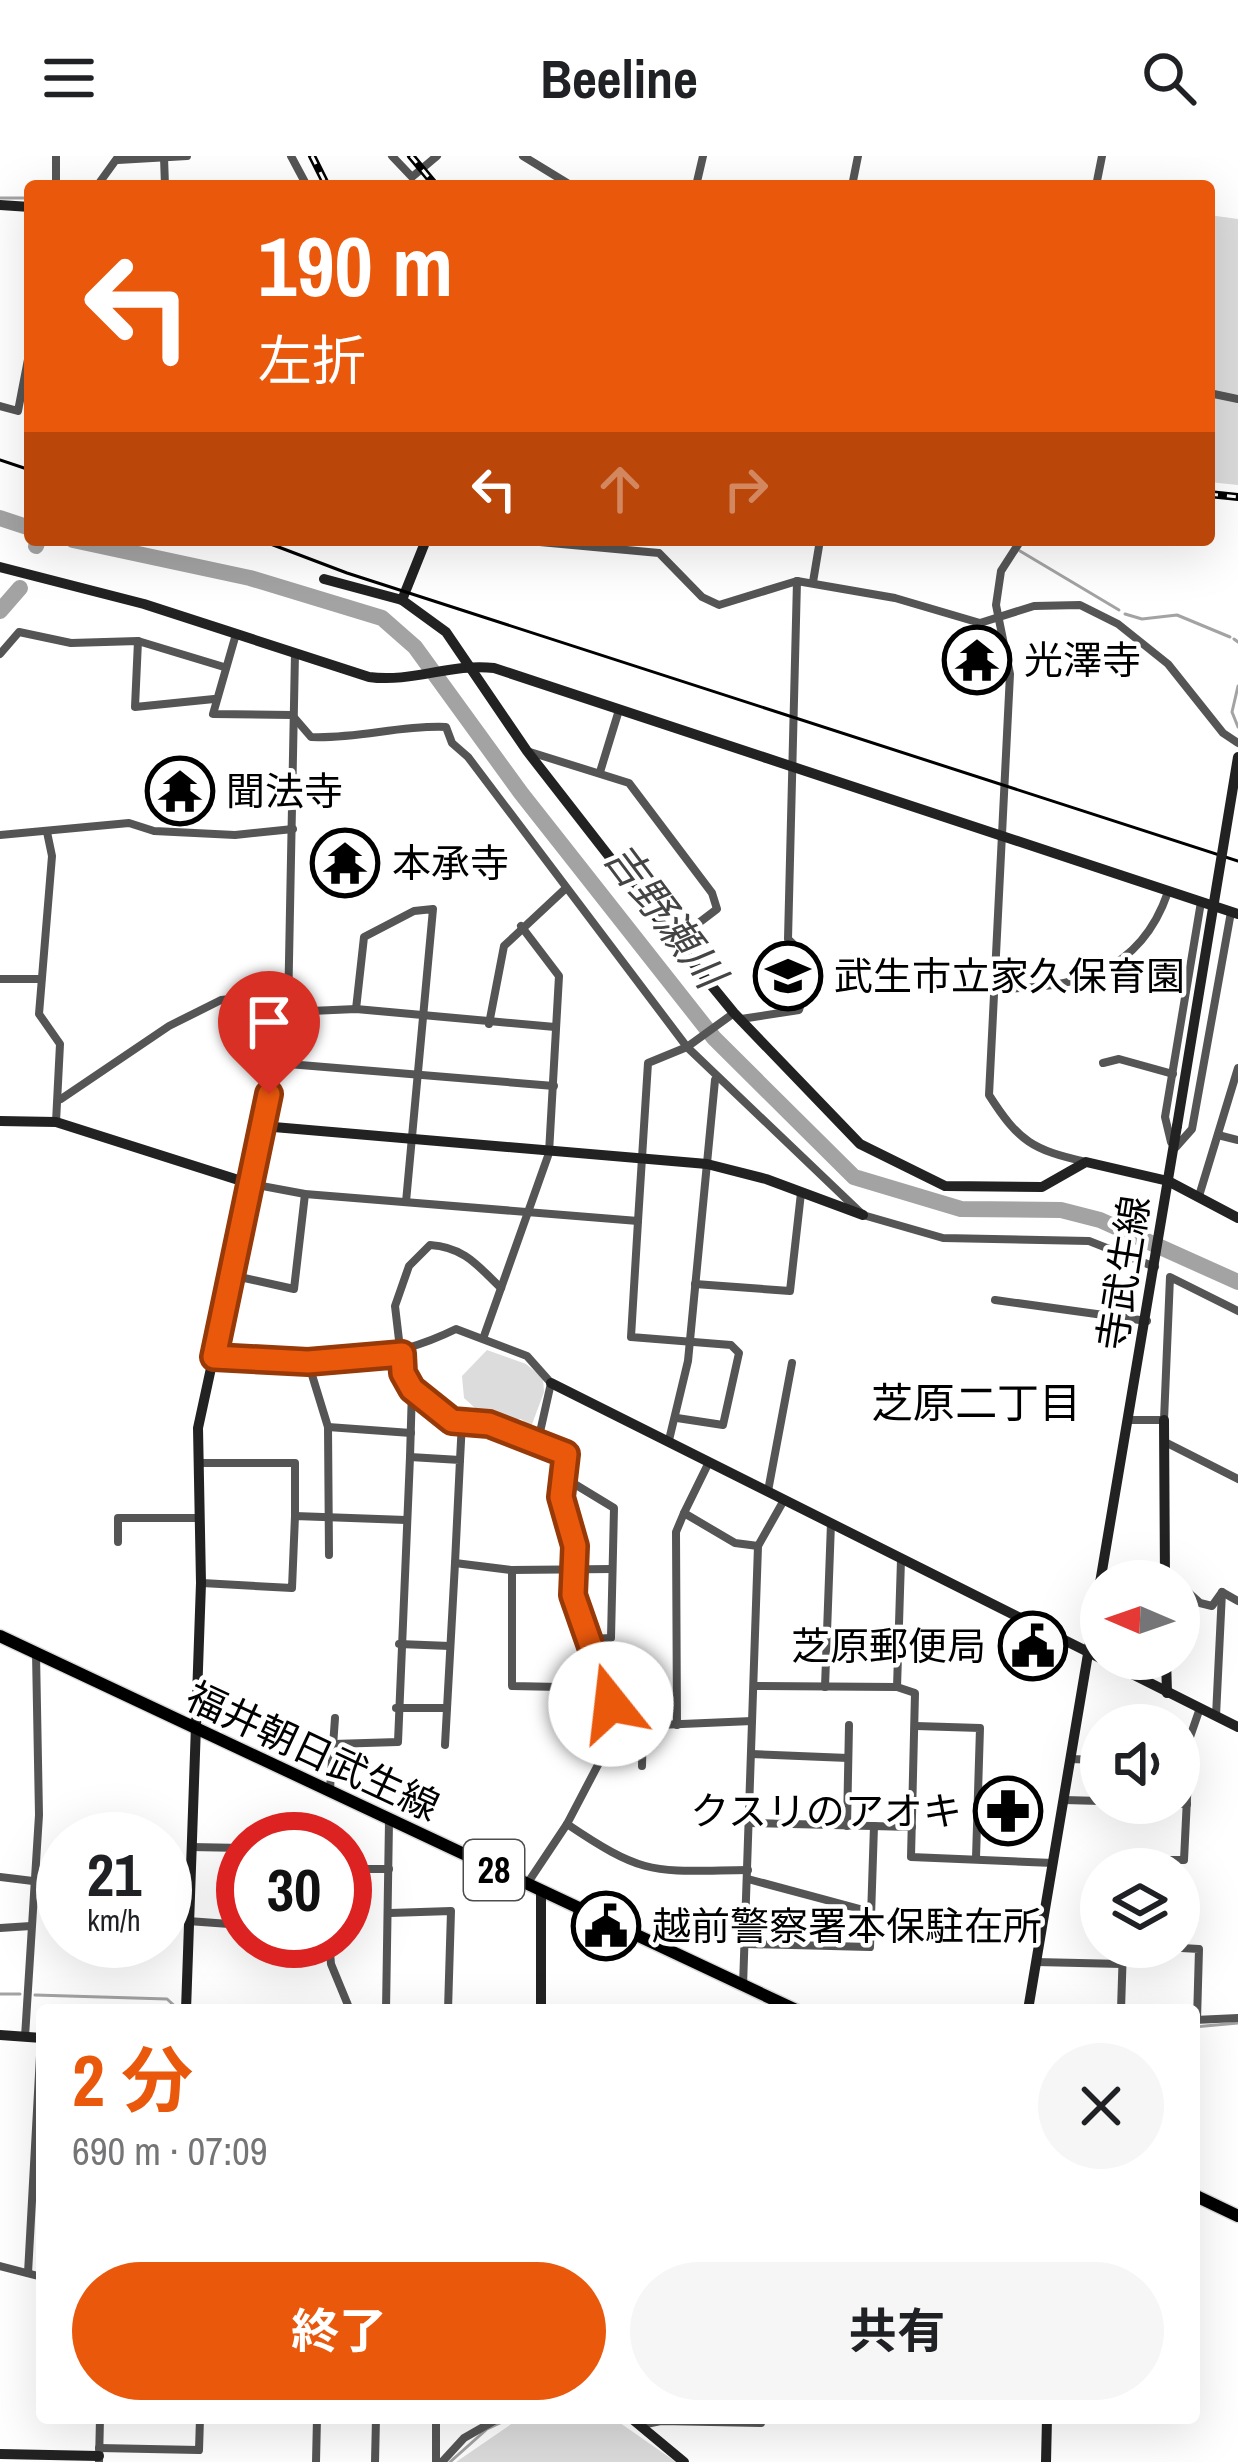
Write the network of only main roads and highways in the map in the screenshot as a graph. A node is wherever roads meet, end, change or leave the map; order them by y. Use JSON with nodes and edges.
{"nodes":[{"id":1,"x":0,"y":1636,"type":"edge"},
{"id":2,"x":783,"y":2004,"type":"edge"},
{"id":3,"x":1200,"y":2198,"type":"edge"},
{"id":4,"x":1238,"y":2216,"type":"edge"}],
"edges":[{"from":1,"to":2,"type":"main road","name":"福井朝日武生線","number":"28"},
{"from":3,"to":4,"type":"main road"}]}
